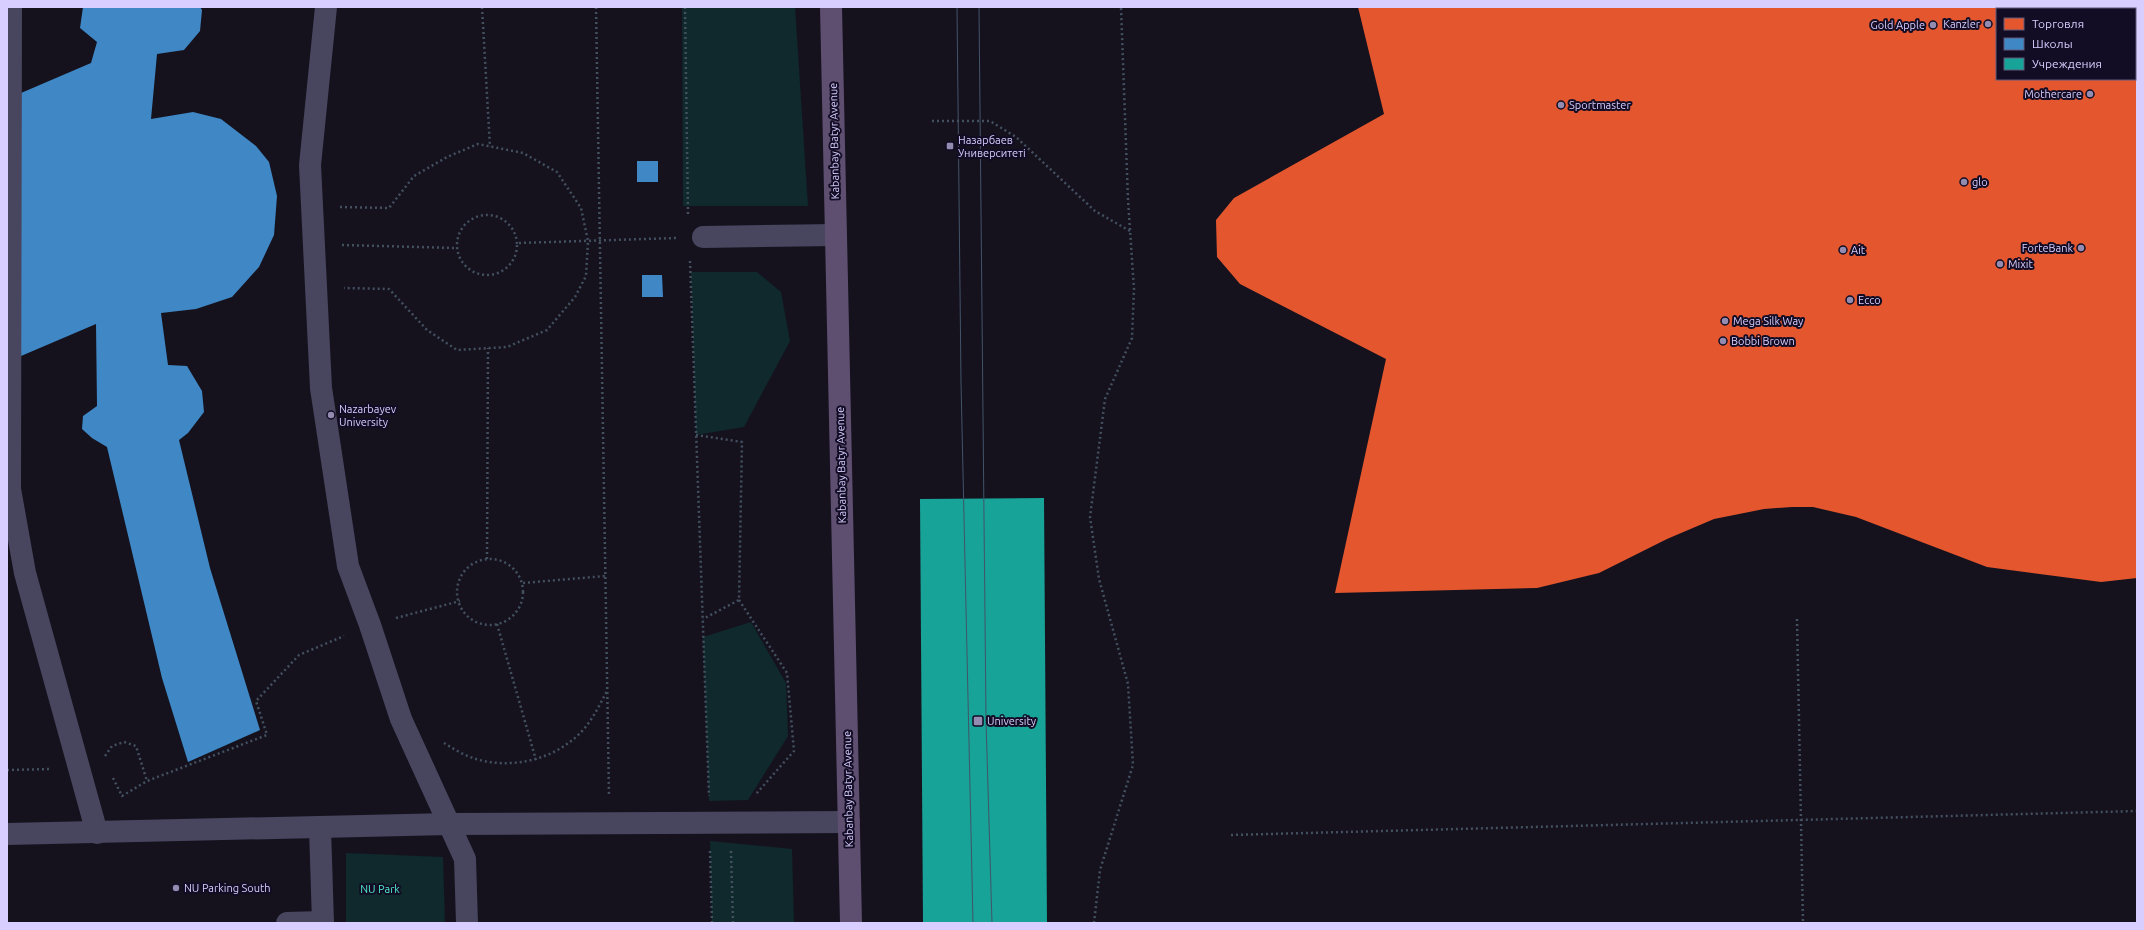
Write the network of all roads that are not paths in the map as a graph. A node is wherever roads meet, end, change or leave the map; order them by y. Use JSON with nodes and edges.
{"nodes":[{"id":1,"x":12,"y":7,"type":"edge"},
{"id":2,"x":326,"y":7,"type":"edge"},
{"id":3,"x":831,"y":7,"type":"edge"},
{"id":4,"x":836,"y":235,"type":"junction"},
{"id":5,"x":696,"y":238,"type":"road end"},
{"id":6,"x":848,"y":822,"type":"junction"},
{"id":7,"x":449,"y":824,"type":"junction"},
{"id":8,"x":320,"y":828,"type":"junction"},
{"id":9,"x":98,"y":833,"type":"junction"},
{"id":10,"x":7,"y":834,"type":"edge"},
{"id":11,"x":323,"y":922,"type":"edge"},
{"id":12,"x":287,"y":923,"type":"edge"},
{"id":13,"x":467,"y":923,"type":"edge"},
{"id":14,"x":851,"y":923,"type":"edge"}],
"edges":[{"from":1,"to":9,"type":"lane"},
{"from":2,"to":7,"type":"lane"},
{"from":3,"to":4,"type":"main road","name":"Kabanbay Batyr Avenue"},
{"from":4,"to":5,"type":"lane"},
{"from":4,"to":6,"type":"main road","name":"Kabanbay Batyr Avenue"},
{"from":6,"to":7,"type":"lane"},
{"from":6,"to":14,"type":"main road","name":"Kabanbay Batyr Avenue"},
{"from":7,"to":8,"type":"lane"},
{"from":7,"to":13,"type":"lane"},
{"from":8,"to":9,"type":"lane"},
{"from":8,"to":11,"type":"lane"},
{"from":9,"to":10,"type":"lane"},
{"from":11,"to":12,"type":"lane"}]}
